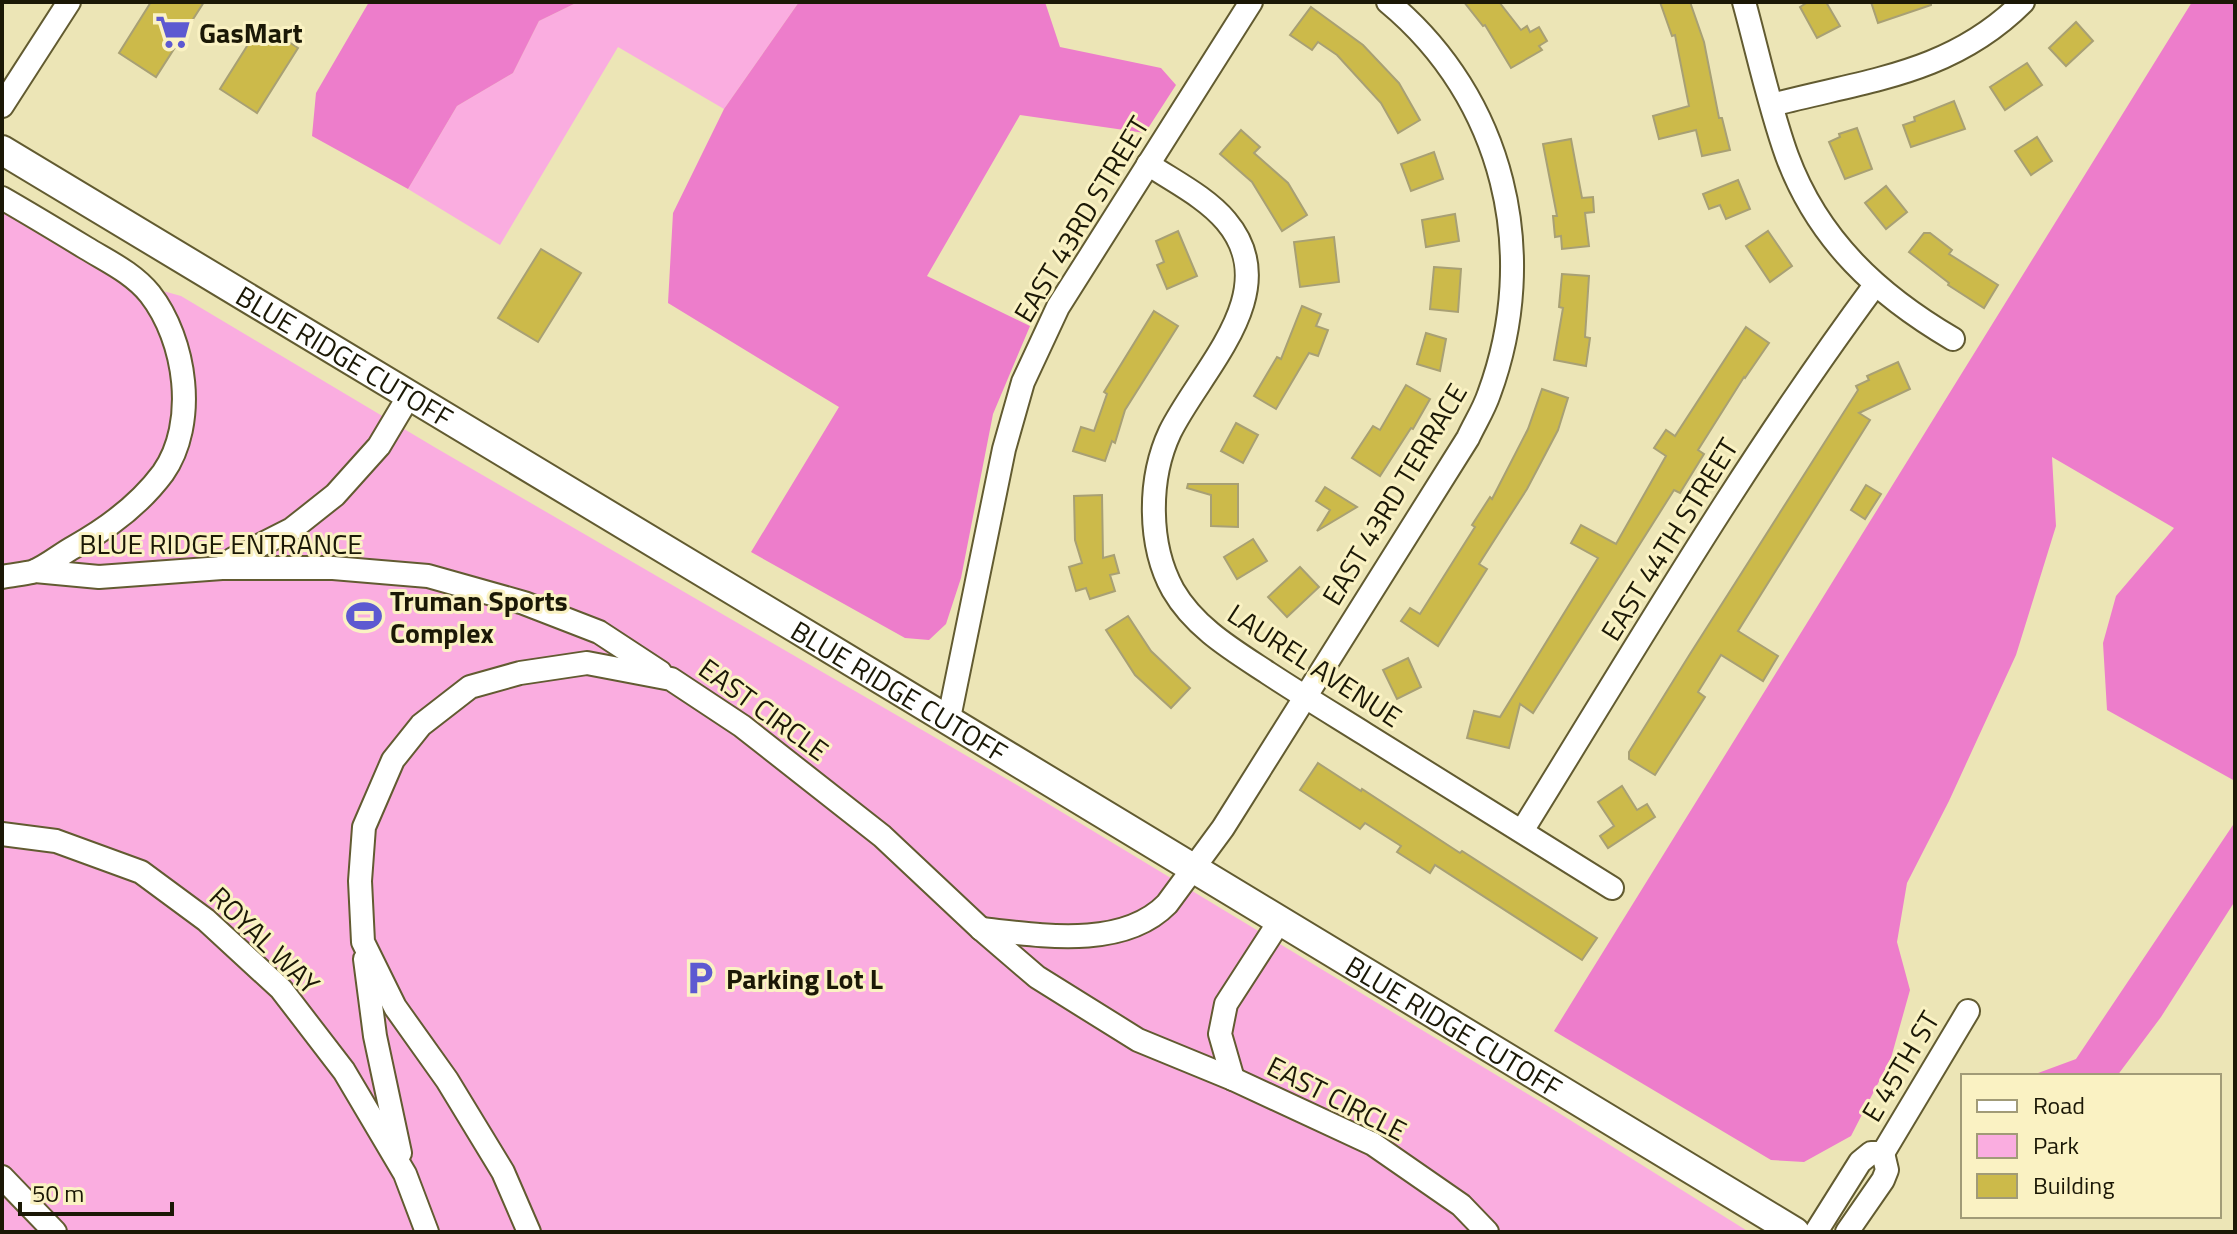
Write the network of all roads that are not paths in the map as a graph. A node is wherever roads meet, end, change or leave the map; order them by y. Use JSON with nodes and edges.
{"nodes":[{"id":1,"x":69,"y":2,"type":"edge"},
{"id":2,"x":1251,"y":2,"type":"edge"},
{"id":3,"x":1388,"y":2,"type":"edge"},
{"id":4,"x":1744,"y":2,"type":"edge"},
{"id":5,"x":2023,"y":2,"type":"edge"},
{"id":6,"x":1772,"y":105,"type":"junction"},
{"id":7,"x":2,"y":106,"type":"edge"},
{"id":8,"x":2,"y":150,"type":"edge"},
{"id":9,"x":1148,"y":164,"type":"junction"},
{"id":10,"x":2,"y":198,"type":"edge"},
{"id":11,"x":1875,"y":285,"type":"junction"},
{"id":12,"x":1953,"y":339,"type":"dead end"},
{"id":13,"x":410,"y":394,"type":"junction"},
{"id":14,"x":222,"y":568,"type":"junction"},
{"id":15,"x":35,"y":571,"type":"junction"},
{"id":16,"x":2,"y":577,"type":"edge"},
{"id":17,"x":671,"y":679,"type":"junction"},
{"id":18,"x":1306,"y":698,"type":"junction"},
{"id":19,"x":949,"y":718,"type":"junction"},
{"id":20,"x":1522,"y":831,"type":"junction"},
{"id":21,"x":2,"y":834,"type":"edge"},
{"id":22,"x":1195,"y":867,"type":"junction"},
{"id":23,"x":1612,"y":888,"type":"dead end"},
{"id":24,"x":1279,"y":922,"type":"junction"},
{"id":25,"x":981,"y":929,"type":"junction"},
{"id":26,"x":363,"y":942,"type":"junction"},
{"id":27,"x":1968,"y":1011,"type":"dead end"},
{"id":28,"x":1233,"y":1079,"type":"junction"},
{"id":29,"x":1883,"y":1153,"type":"junction"},
{"id":30,"x":405,"y":1174,"type":"junction"},
{"id":31,"x":2,"y":1177,"type":"edge"},
{"id":32,"x":1762,"y":1223,"type":"edge"},
{"id":33,"x":55,"y":1232,"type":"edge"},
{"id":34,"x":427,"y":1232,"type":"edge"},
{"id":35,"x":529,"y":1232,"type":"edge"},
{"id":36,"x":1487,"y":1232,"type":"edge"},
{"id":37,"x":1795,"y":1232,"type":"edge"},
{"id":38,"x":1816,"y":1232,"type":"edge"},
{"id":39,"x":1847,"y":1232,"type":"edge"}],
"edges":[{"from":1,"to":7,"type":"street"},
{"from":2,"to":9,"type":"street","name":"EAST 43RD STREET"},
{"from":3,"to":18,"type":"street","name":"EAST 43RD TERRACE"},
{"from":4,"to":6,"type":"street"},
{"from":5,"to":6,"type":"street"},
{"from":6,"to":11,"type":"street"},
{"from":8,"to":13,"type":"main road","name":"BLUE RIDGE CUTOFF"},
{"from":9,"to":18,"type":"street","name":"LAUREL AVENUE"},
{"from":9,"to":19,"type":"street","name":"EAST 43RD STREET"},
{"from":10,"to":15,"type":"street"},
{"from":11,"to":12,"type":"street"},
{"from":11,"to":20,"type":"street","name":"EAST 44TH STREET"},
{"from":13,"to":14,"type":"street"},
{"from":13,"to":19,"type":"main road","name":"BLUE RIDGE CUTOFF"},
{"from":14,"to":15,"type":"street","name":"BLUE RIDGE ENTRANCE"},
{"from":14,"to":17,"type":"street","name":"BLUE RIDGE ENTRANCE"},
{"from":15,"to":16,"type":"street"},
{"from":17,"to":25,"type":"street","name":"EAST CIRCLE"},
{"from":17,"to":26,"type":"street","name":"EAST CIRCLE"},
{"from":18,"to":20,"type":"street","name":"LAUREL AVENUE"},
{"from":18,"to":22,"type":"street","name":"EAST 43RD TERRACE"},
{"from":19,"to":22,"type":"main road","name":"BLUE RIDGE CUTOFF"},
{"from":20,"to":23,"type":"street","name":"LAUREL AVENUE"},
{"from":21,"to":30,"type":"street","name":"ROYAL WAY"},
{"from":22,"to":24,"type":"main road","name":"BLUE RIDGE CUTOFF"},
{"from":22,"to":25,"type":"street"},
{"from":24,"to":28,"type":"street","name":"EAST CIRCLE"},
{"from":24,"to":32,"type":"main road","name":"BLUE RIDGE CUTOFF"},
{"from":25,"to":28,"type":"street","name":"EAST CIRCLE"},
{"from":26,"to":30,"type":"street","name":"EAST CIRCLE"},
{"from":26,"to":35,"type":"street","name":"EAST CIRCLE"},
{"from":27,"to":29,"type":"street","name":"E 45TH ST"},
{"from":28,"to":36,"type":"street","name":"EAST CIRCLE"},
{"from":29,"to":38,"type":"street","name":"E 45TH ST"},
{"from":29,"to":39,"type":"street","name":"E 45TH ST"},
{"from":30,"to":34,"type":"street","name":"ROYAL WAY"},
{"from":31,"to":33,"type":"street"},
{"from":32,"to":37,"type":"main road","name":"BLUE RIDGE CUTOFF"}]}
